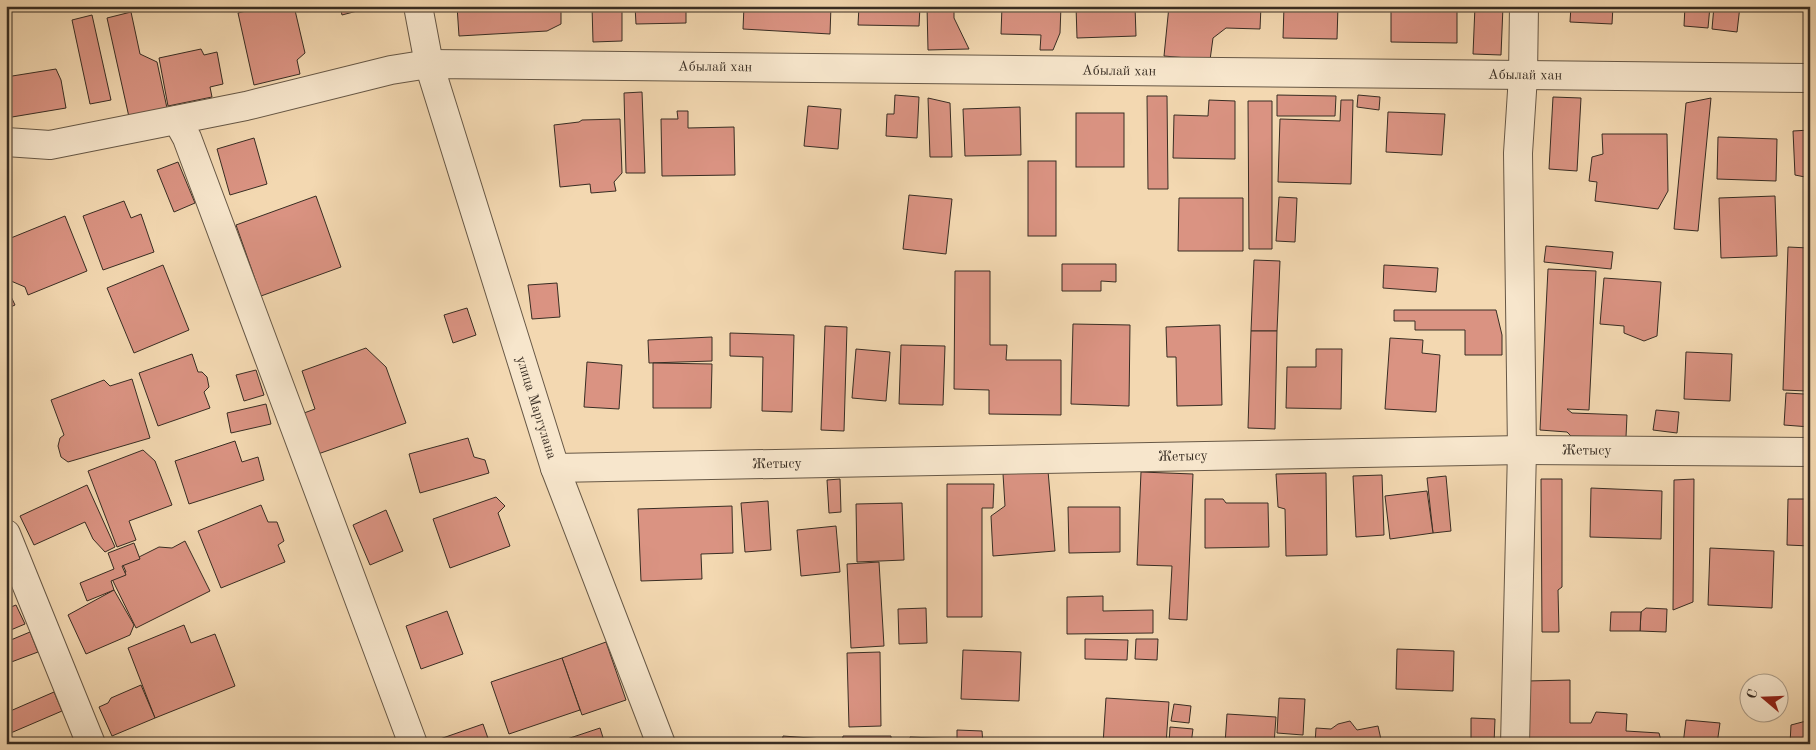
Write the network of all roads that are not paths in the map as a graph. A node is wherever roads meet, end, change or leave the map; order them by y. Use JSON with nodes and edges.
{"nodes":[{"id":1,"x":418,"y":6,"type":"edge"},
{"id":2,"x":1524,"y":6,"type":"edge"},
{"id":3,"x":430,"y":64,"type":"junction"},
{"id":4,"x":1522,"y":76,"type":"junction"},
{"id":5,"x":1810,"y":78,"type":"edge"},
{"id":6,"x":177,"y":120,"type":"junction"},
{"id":7,"x":6,"y":142,"type":"edge"},
{"id":8,"x":1522,"y":450,"type":"junction"},
{"id":9,"x":1810,"y":452,"type":"edge"},
{"id":10,"x":554,"y":468,"type":"junction"},
{"id":11,"x":6,"y":534,"type":"edge"},
{"id":12,"x":91,"y":744,"type":"edge"},
{"id":13,"x":413,"y":744,"type":"edge"},
{"id":14,"x":661,"y":744,"type":"edge"},
{"id":15,"x":1515,"y":744,"type":"edge"}],
"edges":[{"from":1,"to":3,"type":"street","name":"улица Маргулана"},
{"from":2,"to":4,"type":"street"},
{"from":3,"to":4,"type":"street","name":"Абылай хан"},
{"from":3,"to":6,"type":"street","name":"Абылай хан"},
{"from":3,"to":10,"type":"street","name":"улица Маргулана"},
{"from":4,"to":5,"type":"street","name":"Абылай хан"},
{"from":4,"to":8,"type":"street"},
{"from":6,"to":7,"type":"street","name":"Абылай хан"},
{"from":6,"to":13,"type":"street"},
{"from":8,"to":9,"type":"street","name":"Жетысу"},
{"from":8,"to":10,"type":"street","name":"Жетысу"},
{"from":8,"to":15,"type":"street"},
{"from":10,"to":14,"type":"street","name":"улица Маргулана"},
{"from":11,"to":12,"type":"street"}]}
